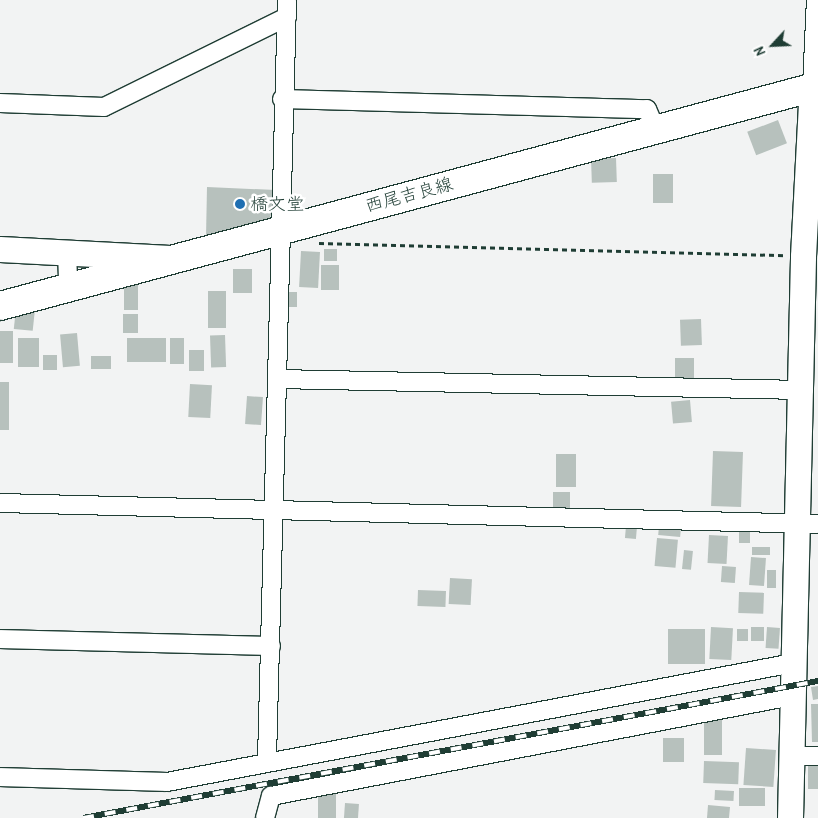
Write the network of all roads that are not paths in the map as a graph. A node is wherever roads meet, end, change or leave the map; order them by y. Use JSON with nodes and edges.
{"nodes":[{"id":1,"x":816,"y":0,"type":"edge"},
{"id":2,"x":287,"y":8,"type":"edge"},
{"id":3,"x":815,"y":86,"type":"edge"},
{"id":4,"x":282,"y":99,"type":"junction"},
{"id":5,"x":0,"y":103,"type":"edge"},
{"id":6,"x":655,"y":128,"type":"junction"},
{"id":7,"x":283,"y":236,"type":"junction"},
{"id":8,"x":0,"y":249,"type":"edge"},
{"id":9,"x":67,"y":251,"type":"junction"},
{"id":10,"x":811,"y":256,"type":"edge"},
{"id":11,"x":170,"y":258,"type":"junction"},
{"id":12,"x":68,"y":289,"type":"junction"},
{"id":13,"x":0,"y":306,"type":"edge"},
{"id":14,"x":277,"y":379,"type":"junction"},
{"id":15,"x":804,"y":390,"type":"junction"},
{"id":16,"x":0,"y":503,"type":"edge"},
{"id":17,"x":275,"y":511,"type":"junction"},
{"id":18,"x":809,"y":524,"type":"edge"},
{"id":19,"x":0,"y":639,"type":"edge"},
{"id":20,"x":271,"y":646,"type":"junction"},
{"id":21,"x":793,"y":663,"type":"junction"},
{"id":22,"x":792,"y":696,"type":"junction"},
{"id":23,"x":791,"y":756,"type":"junction"},
{"id":24,"x":818,"y":756,"type":"edge"},
{"id":25,"x":268,"y":759,"type":"junction"},
{"id":26,"x":0,"y":777,"type":"edge"},
{"id":27,"x":265,"y":818,"type":"edge"},
{"id":28,"x":790,"y":818,"type":"edge"}],
"edges":[{"from":1,"to":3,"type":"street"},
{"from":2,"to":4,"type":"street"},
{"from":2,"to":5,"type":"street"},
{"from":3,"to":6,"type":"main road","name":"西尾吉良線"},
{"from":3,"to":10,"type":"street"},
{"from":4,"to":6,"type":"street"},
{"from":4,"to":7,"type":"street"},
{"from":6,"to":7,"type":"main road","name":"西尾吉良線"},
{"from":7,"to":11,"type":"main road","name":"西尾吉良線"},
{"from":7,"to":14,"type":"street"},
{"from":8,"to":9,"type":"street"},
{"from":9,"to":11,"type":"street"},
{"from":9,"to":12,"type":"street"},
{"from":10,"to":15,"type":"street"},
{"from":11,"to":12,"type":"main road","name":"西尾吉良線"},
{"from":12,"to":13,"type":"main road","name":"西尾吉良線"},
{"from":14,"to":15,"type":"street"},
{"from":14,"to":17,"type":"street"},
{"from":15,"to":18,"type":"street"},
{"from":16,"to":17,"type":"street"},
{"from":17,"to":18,"type":"street"},
{"from":17,"to":20,"type":"street"},
{"from":18,"to":21,"type":"street"},
{"from":19,"to":20,"type":"street"},
{"from":20,"to":25,"type":"street"},
{"from":21,"to":22,"type":"street"},
{"from":21,"to":25,"type":"street"},
{"from":22,"to":23,"type":"street"},
{"from":22,"to":27,"type":"street"},
{"from":23,"to":24,"type":"street"},
{"from":23,"to":28,"type":"street"},
{"from":25,"to":26,"type":"street"}]}
